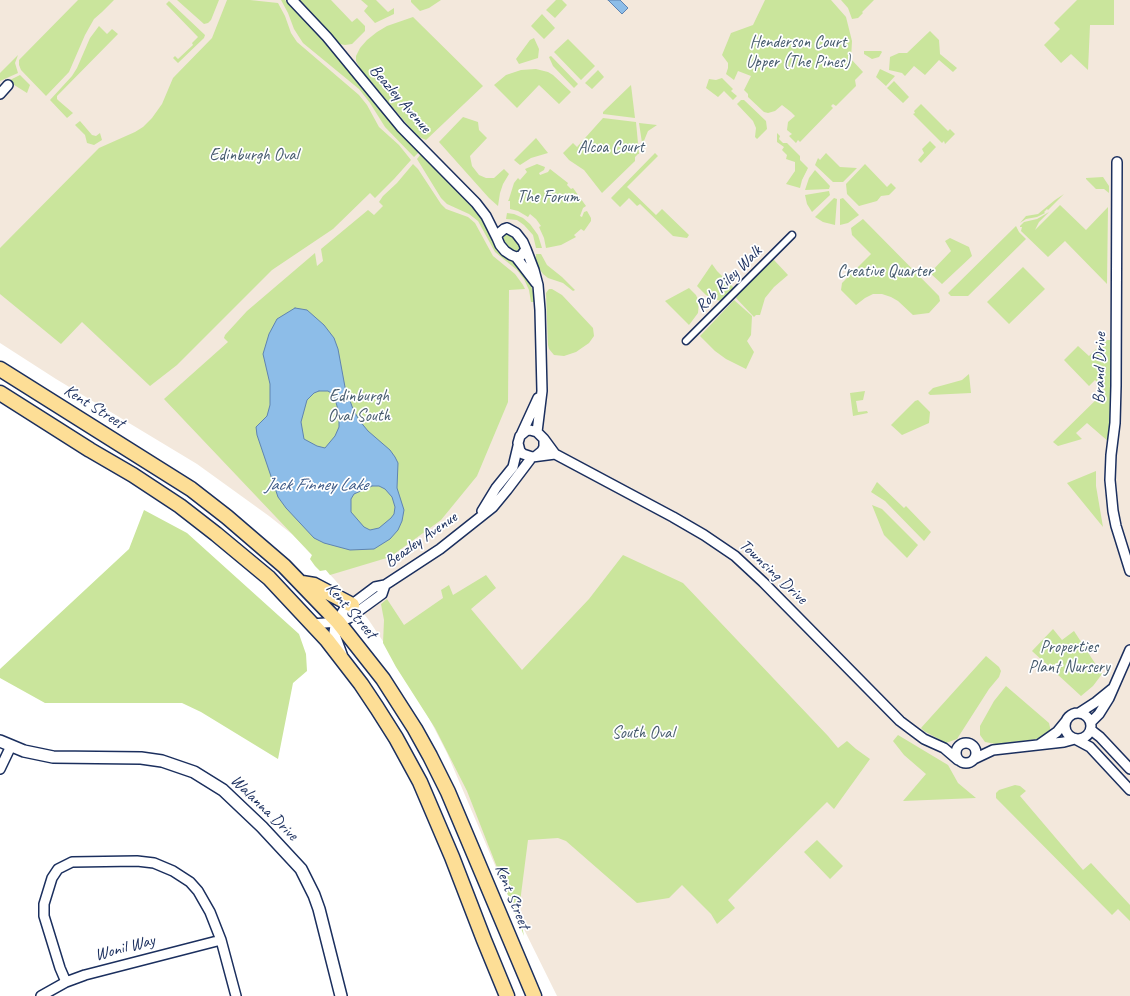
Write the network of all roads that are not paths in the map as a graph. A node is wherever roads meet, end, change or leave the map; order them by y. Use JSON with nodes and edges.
{"nodes":[{"id":1,"x":292,"y":0,"type":"edge"},
{"id":2,"x":8,"y":85,"type":"dead end"},
{"id":3,"x":0,"y":94,"type":"edge"},
{"id":4,"x":1117,"y":162,"type":"dead end"},
{"id":5,"x":486,"y":216,"type":"junction"},
{"id":6,"x":507,"y":228,"type":"junction"},
{"id":7,"x":792,"y":235,"type":"dead end"},
{"id":8,"x":497,"y":238,"type":"junction"},
{"id":9,"x":526,"y":249,"type":"junction"},
{"id":10,"x":516,"y":257,"type":"junction"},
{"id":11,"x":538,"y":286,"type":"junction"},
{"id":12,"x":686,"y":341,"type":"dead end"},
{"id":13,"x":0,"y":369,"type":"edge"},
{"id":14,"x":542,"y":391,"type":"junction"},
{"id":15,"x":0,"y":393,"type":"edge"},
{"id":16,"x":540,"y":435,"type":"junction"},
{"id":17,"x":520,"y":436,"type":"junction"},
{"id":18,"x":518,"y":446,"type":"junction"},
{"id":19,"x":555,"y":454,"type":"junction"},
{"id":20,"x":534,"y":456,"type":"junction"},
{"id":21,"x":475,"y":521,"type":"junction"},
{"id":22,"x":1130,"y":571,"type":"edge"},
{"id":23,"x":301,"y":583,"type":"junction"},
{"id":24,"x":385,"y":585,"type":"junction"},
{"id":25,"x":352,"y":605,"type":"junction"},
{"id":26,"x":338,"y":622,"type":"junction"},
{"id":27,"x":312,"y":624,"type":"junction"},
{"id":28,"x":1130,"y":650,"type":"edge"},
{"id":29,"x":345,"y":662,"type":"junction"},
{"id":30,"x":1114,"y":688,"type":"junction"},
{"id":31,"x":1078,"y":713,"type":"junction"},
{"id":32,"x":1066,"y":721,"type":"junction"},
{"id":33,"x":1091,"y":726,"type":"junction"},
{"id":34,"x":1076,"y":739,"type":"junction"},
{"id":35,"x":0,"y":741,"type":"edge"},
{"id":36,"x":972,"y":745,"type":"junction"},
{"id":37,"x":11,"y":746,"type":"junction"},
{"id":38,"x":958,"y":746,"type":"junction"},
{"id":39,"x":1038,"y":746,"type":"junction"},
{"id":40,"x":944,"y":748,"type":"junction"},
{"id":41,"x":993,"y":750,"type":"junction"},
{"id":42,"x":974,"y":759,"type":"junction"},
{"id":43,"x":958,"y":760,"type":"junction"},
{"id":44,"x":0,"y":769,"type":"edge"},
{"id":45,"x":1130,"y":769,"type":"edge"},
{"id":46,"x":1130,"y":790,"type":"edge"},
{"id":47,"x":220,"y":940,"type":"junction"},
{"id":48,"x":66,"y":982,"type":"junction"},
{"id":49,"x":41,"y":996,"type":"edge"},
{"id":50,"x":236,"y":996,"type":"edge"},
{"id":51,"x":341,"y":996,"type":"edge"},
{"id":52,"x":507,"y":996,"type":"edge"},
{"id":53,"x":534,"y":996,"type":"edge"}],
"edges":[{"from":1,"to":5,"type":"street","name":"Beazley Avenue"},
{"from":2,"to":3,"type":"street"},
{"from":4,"to":22,"type":"street","name":"Brand Drive"},
{"from":5,"to":6,"type":"street","name":"Beazley Avenue"},
{"from":5,"to":8,"type":"street","name":"Beazley Avenue"},
{"from":6,"to":8,"type":"street"},
{"from":6,"to":9,"type":"street","name":"Beazley Avenue"},
{"from":7,"to":12,"type":"street","name":"Rob Riley Walk"},
{"from":8,"to":10,"type":"street","name":"Beazley Avenue"},
{"from":9,"to":10,"type":"street"},
{"from":9,"to":11,"type":"street","name":"Beazley Avenue"},
{"from":10,"to":11,"type":"street","name":"Beazley Avenue"},
{"from":11,"to":14,"type":"street","name":"Beazley Avenue"},
{"from":13,"to":23,"type":"main road","name":"Kent Street"},
{"from":14,"to":16,"type":"street","name":"Beazley Avenue"},
{"from":14,"to":17,"type":"street","name":"Beazley Avenue"},
{"from":15,"to":27,"type":"main road"},
{"from":16,"to":17,"type":"street"},
{"from":16,"to":19,"type":"street","name":"Townsing Drive"},
{"from":16,"to":20,"type":"street"},
{"from":17,"to":18,"type":"street"},
{"from":18,"to":20,"type":"street"},
{"from":18,"to":21,"type":"street","name":"Beazley Avenue"},
{"from":19,"to":20,"type":"street"},
{"from":19,"to":40,"type":"street","name":"Townsing Drive"},
{"from":20,"to":21,"type":"street","name":"Beazley Avenue"},
{"from":21,"to":24,"type":"street","name":"Beazley Avenue"},
{"from":23,"to":25,"type":"main road"},
{"from":23,"to":26,"type":"main road","name":"Kent Street"},
{"from":24,"to":25,"type":"street","name":"Beazley Avenue"},
{"from":24,"to":26,"type":"street","name":"Beazley Avenue"},
{"from":25,"to":26,"type":"street","name":"Beazley Avenue"},
{"from":26,"to":27,"type":"street","name":"Beazley Avenue"},
{"from":26,"to":29,"type":"street"},
{"from":26,"to":53,"type":"main road","name":"Kent Street"},
{"from":27,"to":29,"type":"main road"},
{"from":28,"to":30,"type":"street"},
{"from":29,"to":52,"type":"main road"},
{"from":30,"to":31,"type":"street"},
{"from":30,"to":33,"type":"street"},
{"from":31,"to":32,"type":"street"},
{"from":31,"to":33,"type":"street"},
{"from":32,"to":34,"type":"street"},
{"from":32,"to":39,"type":"street"},
{"from":33,"to":34,"type":"street"},
{"from":33,"to":45,"type":"street"},
{"from":34,"to":39,"type":"street"},
{"from":34,"to":46,"type":"street"},
{"from":35,"to":37,"type":"street","name":"Walanna Drive"},
{"from":36,"to":38,"type":"street"},
{"from":36,"to":41,"type":"street"},
{"from":36,"to":42,"type":"street"},
{"from":37,"to":44,"type":"street"},
{"from":37,"to":51,"type":"street","name":"Walanna Drive"},
{"from":38,"to":40,"type":"street"},
{"from":38,"to":43,"type":"street"},
{"from":39,"to":41,"type":"street"},
{"from":40,"to":43,"type":"street","name":"Townsing Drive"},
{"from":41,"to":42,"type":"street"},
{"from":42,"to":43,"type":"street"},
{"from":47,"to":48,"type":"street","name":"Wonil Way"},
{"from":47,"to":48,"type":"street"},
{"from":47,"to":50,"type":"street"},
{"from":48,"to":49,"type":"street","name":"Wonil Way"}]}
